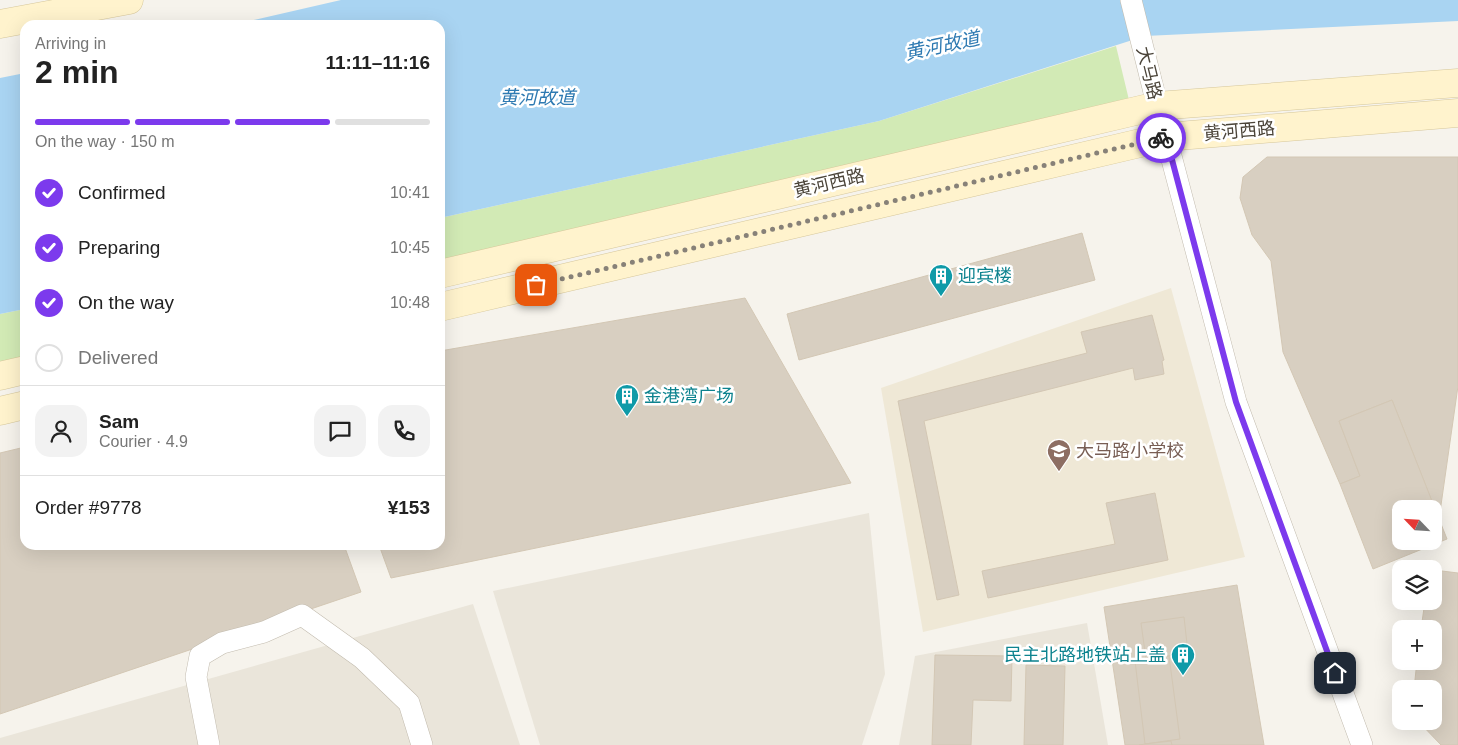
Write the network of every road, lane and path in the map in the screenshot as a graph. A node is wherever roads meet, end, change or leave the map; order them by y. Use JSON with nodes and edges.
{"nodes":[{"id":1,"x":129,"y":0,"type":"edge"},
{"id":2,"x":1131,"y":0,"type":"edge"},
{"id":3,"x":20,"y":20,"type":"edge"},
{"id":4,"x":22,"y":20,"type":"edge"},
{"id":5,"x":0,"y":24,"type":"edge"},
{"id":6,"x":1458,"y":83,"type":"edge"},
{"id":7,"x":1155,"y":99,"type":"junction"},
{"id":8,"x":1458,"y":113,"type":"edge"},
{"id":9,"x":1166,"y":137,"type":"junction"},
{"id":10,"x":445,"y":273,"type":"edge"},
{"id":11,"x":445,"y":306,"type":"edge"},
{"id":12,"x":20,"y":371,"type":"edge"},
{"id":13,"x":0,"y":376,"type":"edge"},
{"id":14,"x":20,"y":406,"type":"edge"},
{"id":15,"x":0,"y":411,"type":"edge"},
{"id":16,"x":209,"y":745,"type":"edge"},
{"id":17,"x":422,"y":745,"type":"edge"},
{"id":18,"x":1362,"y":745,"type":"edge"}],
"edges":[{"from":1,"to":4,"type":"main road"},
{"from":2,"to":7,"type":"street","name":"大马路"},
{"from":3,"to":5,"type":"main road"},
{"from":6,"to":7,"type":"main road","name":"黄河西路"},
{"from":7,"to":9,"type":"main road","name":"大马路"},
{"from":7,"to":10,"type":"main road","name":"黄河西路"},
{"from":8,"to":9,"type":"main road","name":"黄河西路"},
{"from":9,"to":11,"type":"main road","name":"黄河西路"},
{"from":9,"to":18,"type":"street","name":"大马路"},
{"from":12,"to":13,"type":"main road"},
{"from":14,"to":15,"type":"main road"},
{"from":16,"to":17,"type":"street"}]}
